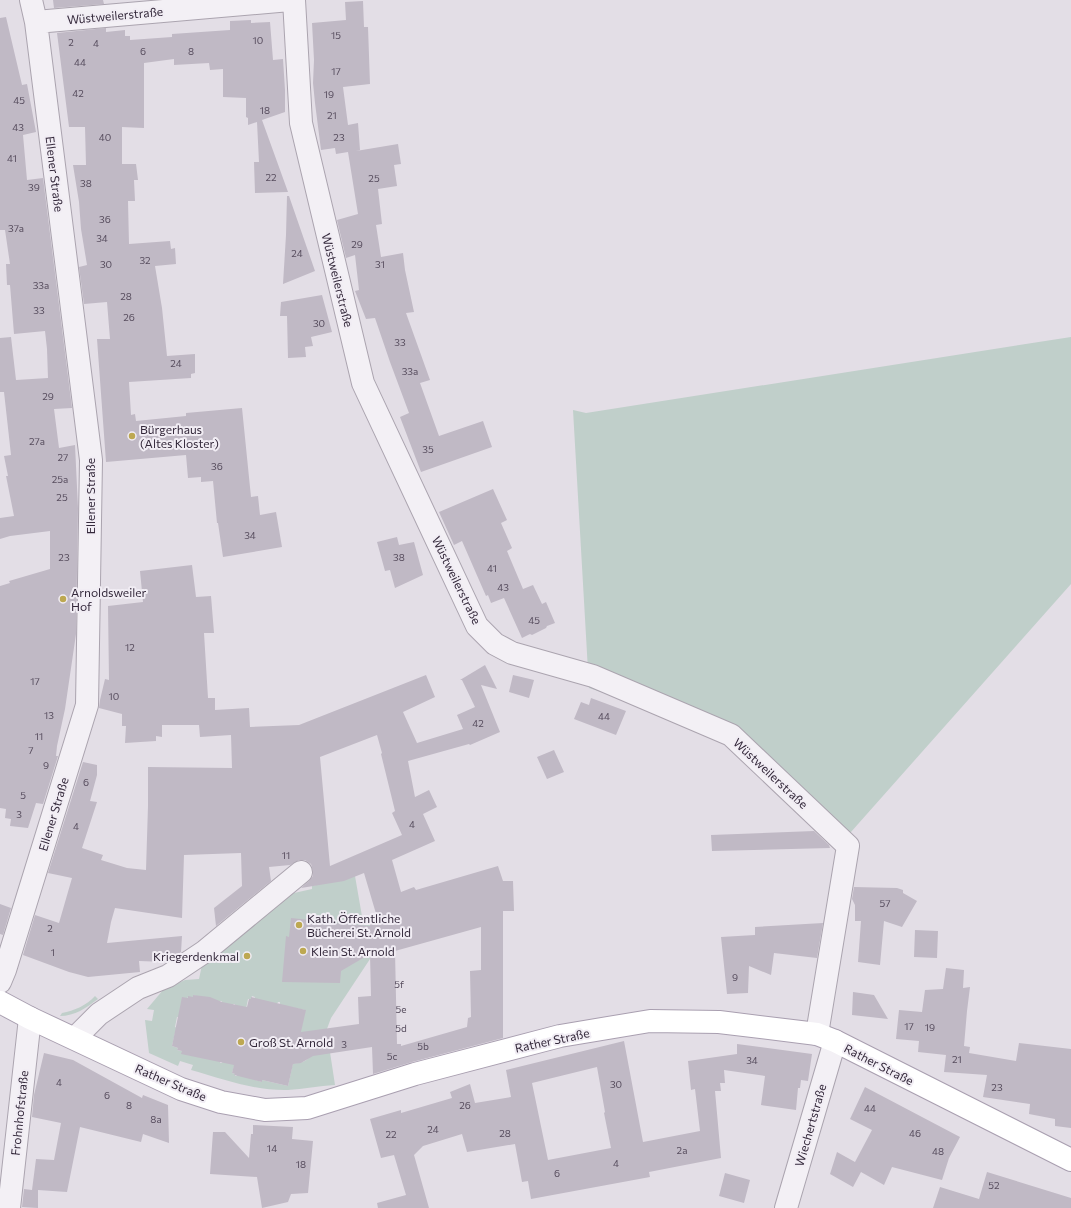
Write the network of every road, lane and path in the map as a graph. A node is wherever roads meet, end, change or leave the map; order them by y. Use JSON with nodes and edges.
{"nodes":[{"id":1,"x":31,"y":0,"type":"edge"},
{"id":2,"x":290,"y":0,"type":"edge"},
{"id":3,"x":294,"y":0,"type":"edge"},
{"id":4,"x":36,"y":22,"type":"junction"},
{"id":5,"x":301,"y":872,"type":"dead end"},
{"id":6,"x":0,"y":982,"type":"edge"},
{"id":7,"x":0,"y":1002,"type":"edge"},
{"id":8,"x":30,"y":1018,"type":"junction"},
{"id":9,"x":75,"y":1038,"type":"junction"},
{"id":10,"x":826,"y":1038,"type":"junction"},
{"id":11,"x":1071,"y":1160,"type":"edge"},
{"id":12,"x":9,"y":1208,"type":"edge"},
{"id":13,"x":786,"y":1208,"type":"edge"}],
"edges":[{"from":1,"to":4,"type":"street","name":"Ellener Straße"},
{"from":2,"to":4,"type":"street","name":"Wüstweilerstraße"},
{"from":3,"to":10,"type":"street","name":"Wüstweilerstraße"},
{"from":4,"to":6,"type":"street","name":"Ellener Straße"},
{"from":5,"to":9,"type":"street"},
{"from":7,"to":8,"type":"main road","name":"Rather Straße"},
{"from":8,"to":9,"type":"main road","name":"Rather Straße"},
{"from":8,"to":12,"type":"street","name":"Frohnhofstraße"},
{"from":9,"to":10,"type":"main road","name":"Rather Straße"},
{"from":10,"to":11,"type":"main road","name":"Rather Straße"},
{"from":10,"to":13,"type":"street","name":"Wiechertstraße"}]}
